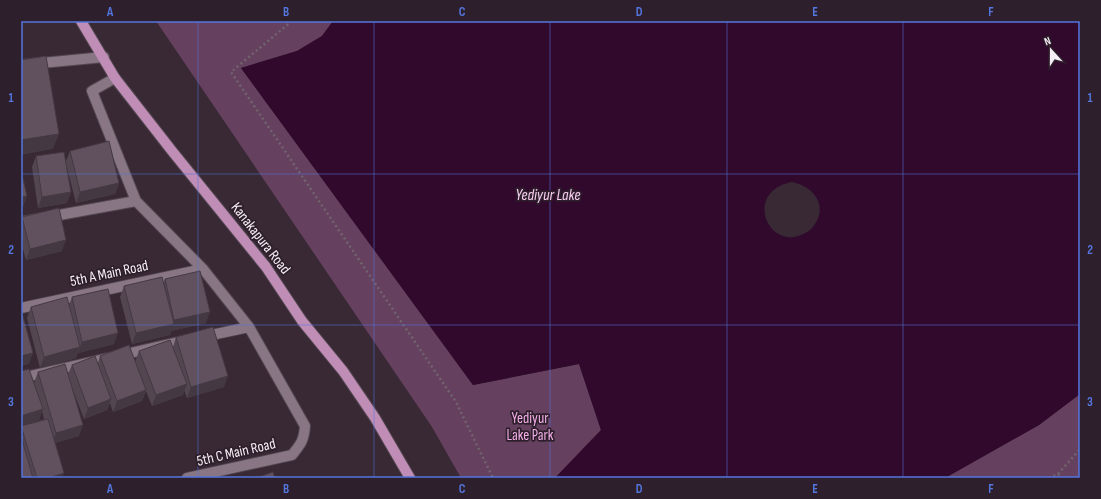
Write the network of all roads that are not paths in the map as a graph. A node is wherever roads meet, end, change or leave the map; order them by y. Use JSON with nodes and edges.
{"nodes":[{"id":1,"x":81,"y":21,"type":"edge"},
{"id":2,"x":104,"y":57,"type":"junction"},
{"id":3,"x":21,"y":65,"type":"edge"},
{"id":4,"x":116,"y":78,"type":"junction"},
{"id":5,"x":136,"y":201,"type":"junction"},
{"id":6,"x":21,"y":222,"type":"edge"},
{"id":7,"x":203,"y":269,"type":"junction"},
{"id":8,"x":21,"y":308,"type":"edge"},
{"id":9,"x":249,"y":326,"type":"junction"},
{"id":10,"x":21,"y":378,"type":"edge"},
{"id":11,"x":187,"y":478,"type":"edge"},
{"id":12,"x":410,"y":478,"type":"edge"}],
"edges":[{"from":1,"to":2,"type":"main road","name":"Kanakapura Road"},
{"from":2,"to":3,"type":"street"},
{"from":2,"to":4,"type":"main road","name":"Kanakapura Road"},
{"from":4,"to":5,"type":"street"},
{"from":4,"to":12,"type":"main road","name":"Kanakapura Road"},
{"from":5,"to":6,"type":"street"},
{"from":5,"to":7,"type":"street"},
{"from":7,"to":8,"type":"street","name":"5th A Main Road"},
{"from":7,"to":9,"type":"street"},
{"from":9,"to":10,"type":"street"},
{"from":9,"to":11,"type":"street","name":"5th C Main Road"}]}
